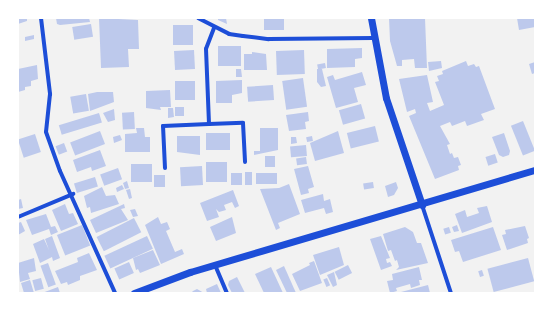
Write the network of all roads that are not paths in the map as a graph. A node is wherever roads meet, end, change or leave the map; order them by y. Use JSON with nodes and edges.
{"nodes":[{"id":1,"x":41,"y":18,"type":"edge"},
{"id":2,"x":198,"y":18,"type":"edge"},
{"id":3,"x":371,"y":18,"type":"edge"},
{"id":4,"x":214,"y":28,"type":"junction"},
{"id":5,"x":373,"y":38,"type":"junction"},
{"id":6,"x":209,"y":124,"type":"junction"},
{"id":7,"x":245,"y":162,"type":"dead end"},
{"id":8,"x":165,"y":168,"type":"dead end"},
{"id":9,"x":535,"y":170,"type":"edge"},
{"id":10,"x":72,"y":194,"type":"junction"},
{"id":11,"x":422,"y":205,"type":"junction"},
{"id":12,"x":18,"y":217,"type":"edge"},
{"id":13,"x":214,"y":265,"type":"junction"},
{"id":14,"x":115,"y":293,"type":"edge"},
{"id":15,"x":134,"y":293,"type":"edge"},
{"id":16,"x":227,"y":293,"type":"edge"},
{"id":17,"x":451,"y":293,"type":"edge"}],
"edges":[{"from":1,"to":10,"type":"street"},
{"from":2,"to":4,"type":"street"},
{"from":3,"to":5,"type":"street"},
{"from":4,"to":5,"type":"street"},
{"from":4,"to":6,"type":"street"},
{"from":5,"to":11,"type":"street"},
{"from":6,"to":7,"type":"street"},
{"from":6,"to":8,"type":"street"},
{"from":9,"to":11,"type":"street"},
{"from":10,"to":12,"type":"street"},
{"from":10,"to":14,"type":"street"},
{"from":11,"to":13,"type":"street"},
{"from":11,"to":17,"type":"street"},
{"from":13,"to":15,"type":"street"},
{"from":13,"to":16,"type":"street"}]}
